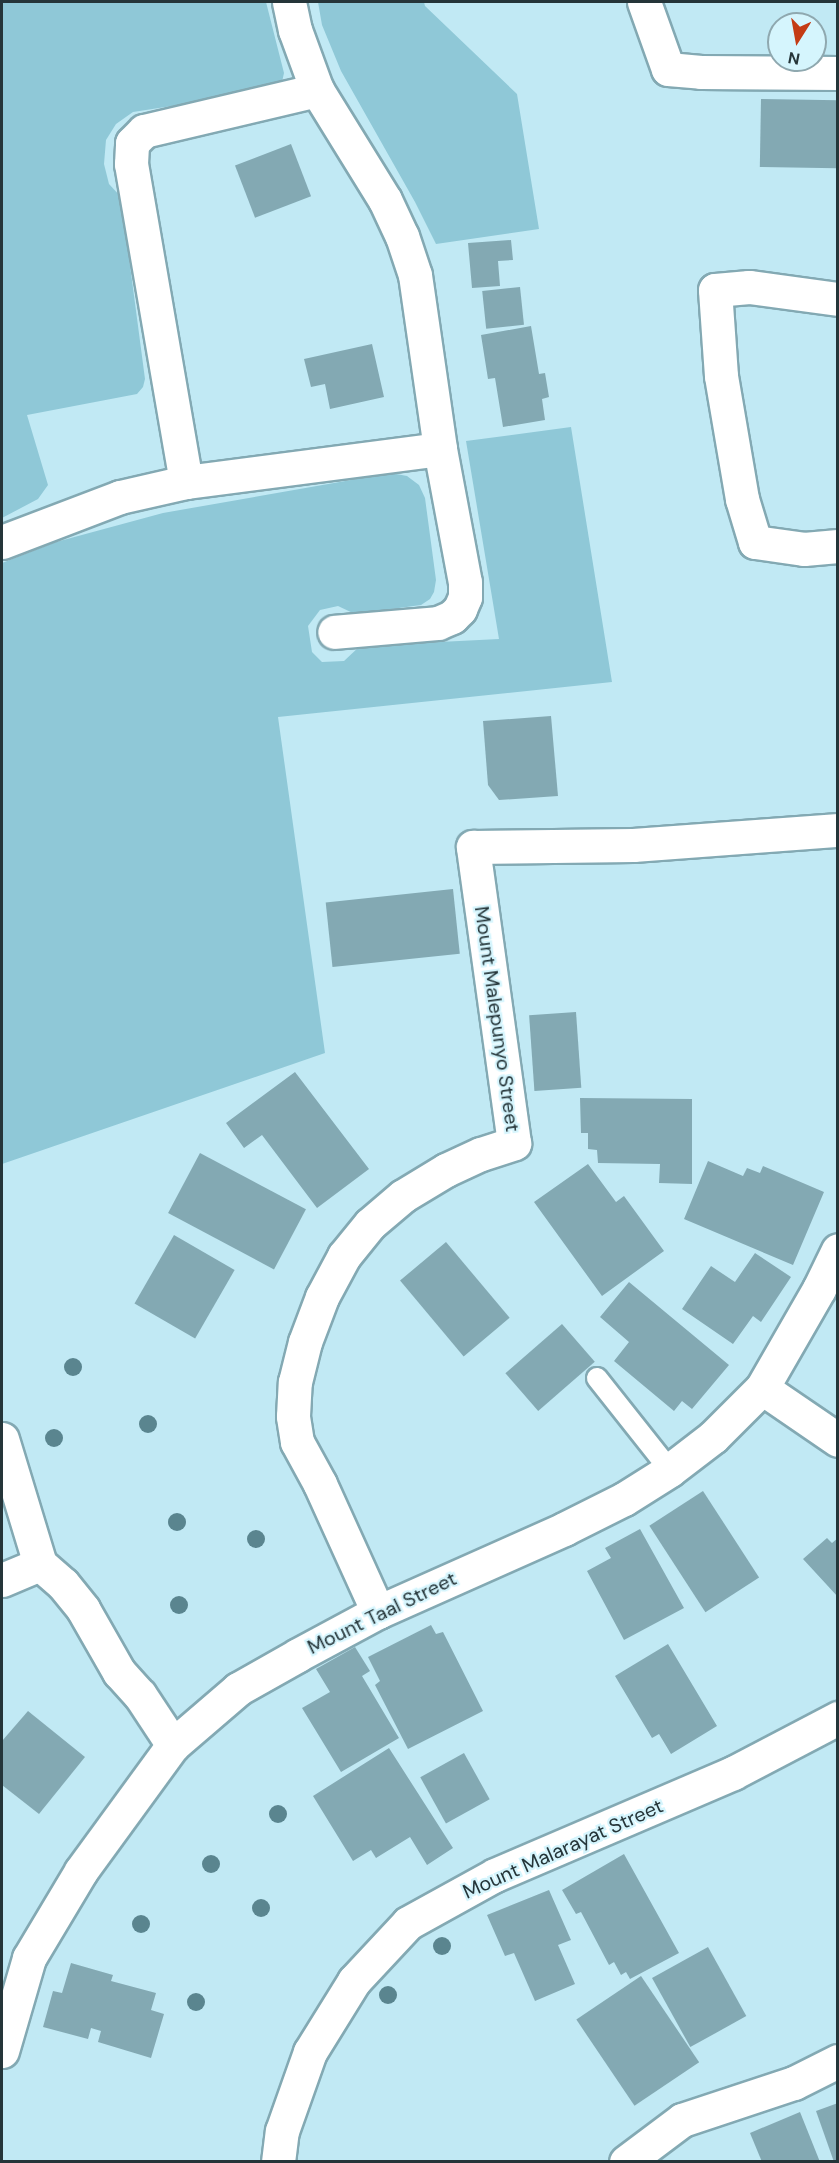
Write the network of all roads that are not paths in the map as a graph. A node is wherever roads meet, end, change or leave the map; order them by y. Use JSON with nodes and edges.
{"nodes":[{"id":1,"x":289,"y":2,"type":"edge"},
{"id":2,"x":644,"y":2,"type":"edge"},
{"id":3,"x":837,"y":73,"type":"edge"},
{"id":4,"x":317,"y":90,"type":"junction"},
{"id":5,"x":837,"y":299,"type":"edge"},
{"id":6,"x":441,"y":449,"type":"junction"},
{"id":7,"x":186,"y":482,"type":"junction"},
{"id":8,"x":2,"y":542,"type":"edge"},
{"id":9,"x":837,"y":546,"type":"edge"},
{"id":10,"x":334,"y":632,"type":"dead end"},
{"id":11,"x":837,"y":830,"type":"edge"},
{"id":12,"x":837,"y":1250,"type":"edge"},
{"id":13,"x":597,"y":1378,"type":"dead end"},
{"id":14,"x":762,"y":1388,"type":"junction"},
{"id":15,"x":2,"y":1439,"type":"edge"},
{"id":16,"x":837,"y":1440,"type":"edge"},
{"id":17,"x":670,"y":1470,"type":"junction"},
{"id":18,"x":39,"y":1564,"type":"junction"},
{"id":19,"x":2,"y":1580,"type":"edge"},
{"id":20,"x":378,"y":1612,"type":"junction"},
{"id":21,"x":837,"y":1718,"type":"edge"},
{"id":22,"x":172,"y":1745,"type":"junction"},
{"id":23,"x":15,"y":1953,"type":"edge"},
{"id":24,"x":2,"y":2051,"type":"edge"},
{"id":25,"x":837,"y":2061,"type":"edge"},
{"id":26,"x":278,"y":2162,"type":"edge"},
{"id":27,"x":626,"y":2162,"type":"edge"}],
"edges":[{"from":1,"to":4,"type":"street"},
{"from":2,"to":3,"type":"street"},
{"from":4,"to":6,"type":"street"},
{"from":4,"to":7,"type":"street"},
{"from":5,"to":9,"type":"street"},
{"from":6,"to":7,"type":"street"},
{"from":6,"to":10,"type":"street"},
{"from":7,"to":8,"type":"street"},
{"from":11,"to":20,"type":"street","name":"Mount Malepunyo Street"},
{"from":12,"to":14,"type":"street","name":"Mount Taal Street"},
{"from":13,"to":17,"type":"lane"},
{"from":14,"to":16,"type":"street"},
{"from":14,"to":17,"type":"street","name":"Mount Taal Street"},
{"from":15,"to":18,"type":"street"},
{"from":17,"to":20,"type":"street","name":"Mount Taal Street"},
{"from":18,"to":19,"type":"street"},
{"from":18,"to":22,"type":"street"},
{"from":20,"to":22,"type":"street","name":"Mount Taal Street"},
{"from":21,"to":26,"type":"street","name":"Mount Malarayat Street"},
{"from":22,"to":23,"type":"street","name":"Mount Taal Street"},
{"from":23,"to":24,"type":"street","name":"Mount Taal Street"},
{"from":25,"to":27,"type":"street"}]}
